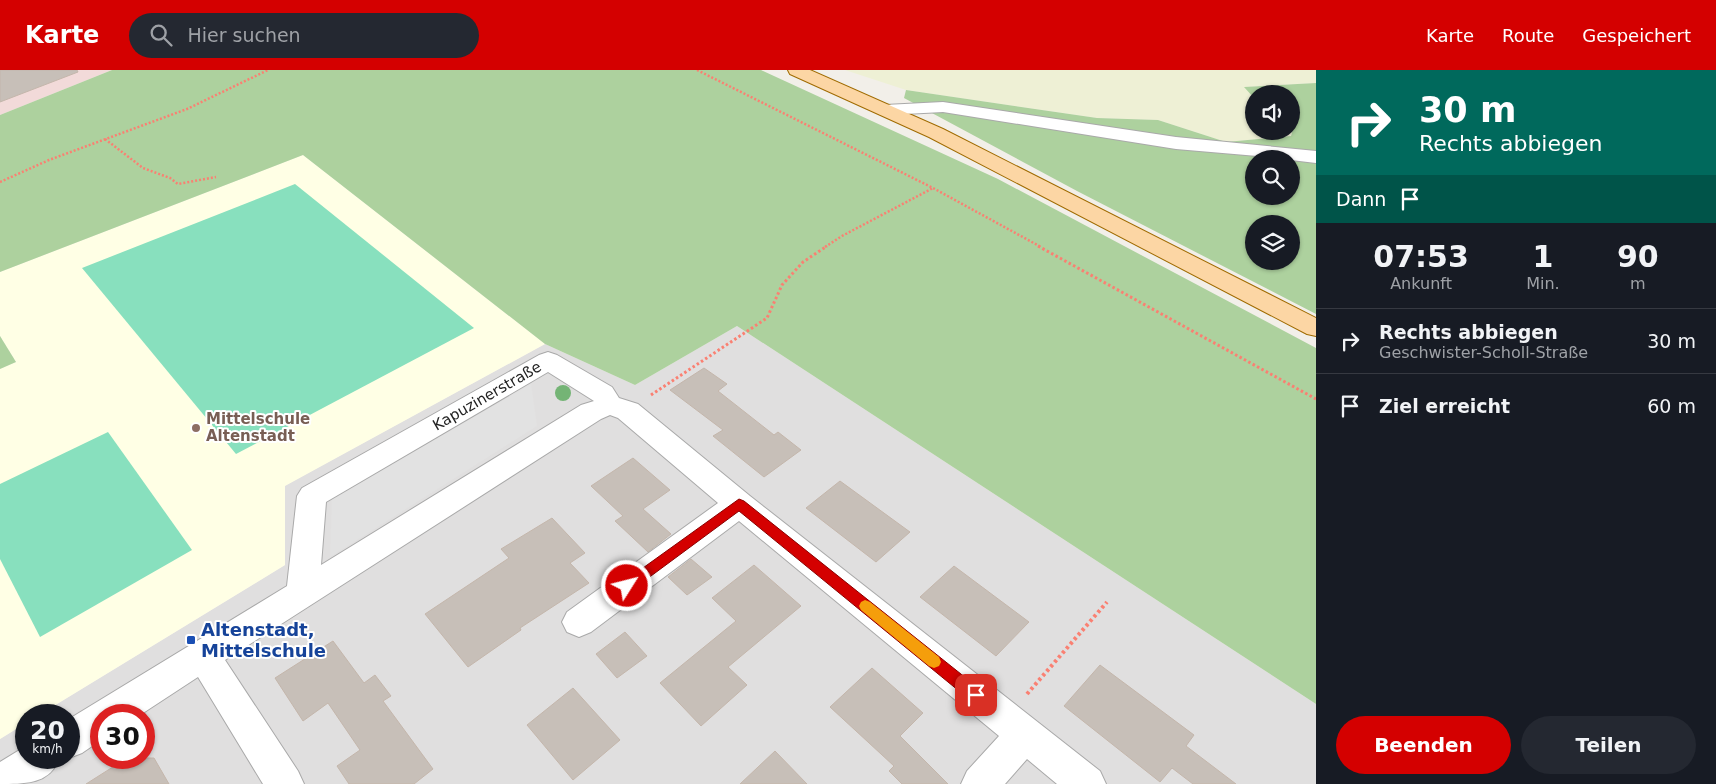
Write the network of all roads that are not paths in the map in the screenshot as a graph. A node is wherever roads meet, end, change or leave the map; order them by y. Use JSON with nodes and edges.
{"nodes":[{"id":1,"x":796,"y":70,"type":"edge"},
{"id":2,"x":885,"y":110,"type":"junction"},
{"id":3,"x":1316,"y":157,"type":"edge"},
{"id":4,"x":1316,"y":328,"type":"edge"},
{"id":5,"x":619,"y":408,"type":"junction"},
{"id":6,"x":739,"y":504,"type":"junction"},
{"id":7,"x":302,"y":592,"type":"junction"},
{"id":8,"x":579,"y":622,"type":"dead end"},
{"id":9,"x":203,"y":655,"type":"junction"},
{"id":10,"x":125,"y":704,"type":"edge"},
{"id":11,"x":1015,"y":726,"type":"junction"},
{"id":12,"x":23,"y":769,"type":"edge"},
{"id":13,"x":0,"y":783,"type":"edge"},
{"id":14,"x":285,"y":784,"type":"edge"},
{"id":15,"x":980,"y":784,"type":"edge"},
{"id":16,"x":1087,"y":784,"type":"edge"}],
"edges":[{"from":1,"to":2,"type":"main road"},
{"from":2,"to":3,"type":"street"},
{"from":2,"to":4,"type":"main road"},
{"from":5,"to":6,"type":"street"},
{"from":5,"to":7,"type":"street"},
{"from":5,"to":7,"type":"street","name":"Kapuzinerstraße"},
{"from":6,"to":8,"type":"street"},
{"from":6,"to":11,"type":"street"},
{"from":7,"to":9,"type":"street"},
{"from":9,"to":10,"type":"street"},
{"from":9,"to":14,"type":"street"},
{"from":11,"to":15,"type":"street"},
{"from":11,"to":16,"type":"street"},
{"from":12,"to":13,"type":"street"}]}
